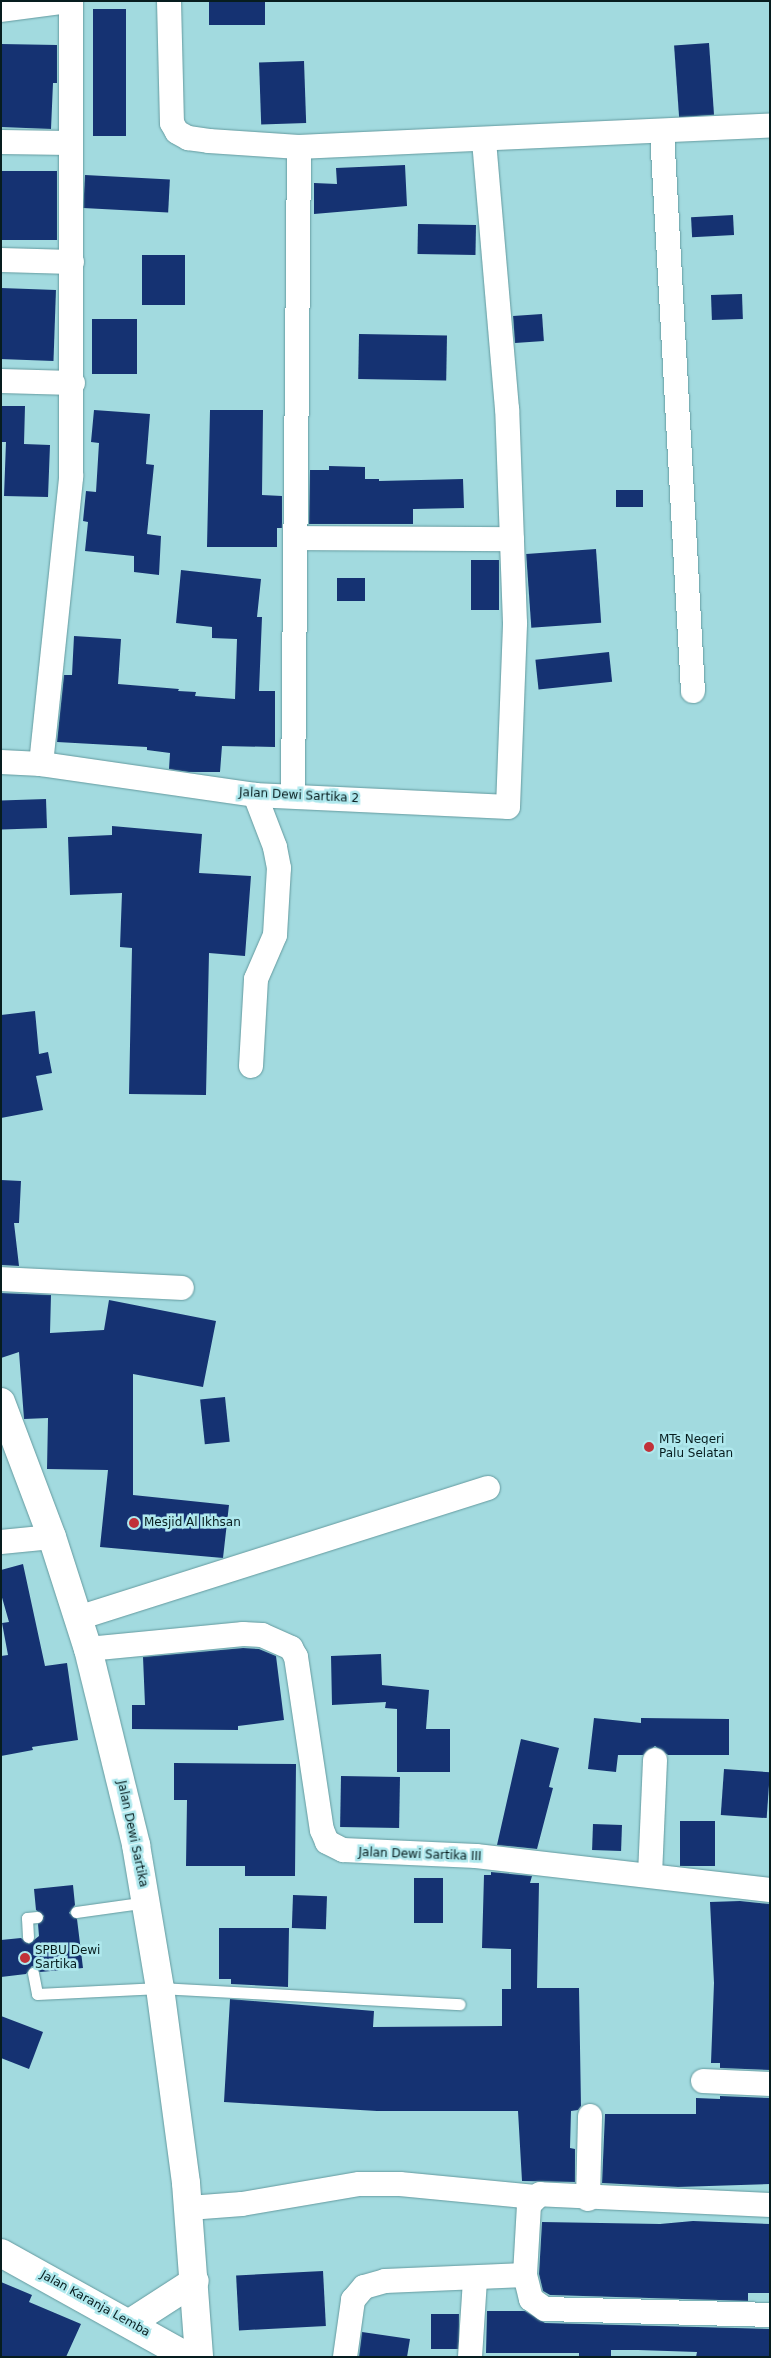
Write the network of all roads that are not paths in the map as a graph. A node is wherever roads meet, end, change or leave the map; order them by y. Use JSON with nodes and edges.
{"nodes":[{"id":1,"x":70,"y":1,"type":"edge"},
{"id":2,"x":169,"y":1,"type":"edge"},
{"id":3,"x":1,"y":10,"type":"edge"},
{"id":4,"x":770,"y":126,"type":"edge"},
{"id":5,"x":662,"y":132,"type":"junction"},
{"id":6,"x":484,"y":140,"type":"junction"},
{"id":7,"x":1,"y":142,"type":"edge"},
{"id":8,"x":70,"y":144,"type":"junction"},
{"id":9,"x":299,"y":147,"type":"junction"},
{"id":10,"x":1,"y":260,"type":"edge"},
{"id":11,"x":72,"y":262,"type":"junction"},
{"id":12,"x":1,"y":381,"type":"edge"},
{"id":13,"x":73,"y":383,"type":"junction"},
{"id":14,"x":297,"y":538,"type":"junction"},
{"id":15,"x":512,"y":539,"type":"junction"},
{"id":16,"x":693,"y":692,"type":"dead end"},
{"id":17,"x":1,"y":762,"type":"edge"},
{"id":18,"x":41,"y":764,"type":"junction"},
{"id":19,"x":255,"y":795,"type":"junction"},
{"id":20,"x":293,"y":796,"type":"junction"},
{"id":21,"x":251,"y":1066,"type":"dead end"},
{"id":22,"x":1,"y":1279,"type":"edge"},
{"id":23,"x":182,"y":1288,"type":"dead end"},
{"id":24,"x":1,"y":1402,"type":"edge"},
{"id":25,"x":488,"y":1488,"type":"dead end"},
{"id":26,"x":52,"y":1537,"type":"junction"},
{"id":27,"x":1,"y":1542,"type":"edge"},
{"id":28,"x":78,"y":1618,"type":"junction"},
{"id":29,"x":88,"y":1649,"type":"junction"},
{"id":30,"x":655,"y":1760,"type":"dead end"},
{"id":31,"x":650,"y":1875,"type":"junction"},
{"id":32,"x":770,"y":1890,"type":"edge"},
{"id":33,"x":147,"y":1902,"type":"junction"},
{"id":34,"x":76,"y":1912,"type":"dead end"},
{"id":35,"x":37,"y":1917,"type":"dead end"},
{"id":36,"x":28,"y":1937,"type":"dead end"},
{"id":37,"x":33,"y":1973,"type":"dead end"},
{"id":38,"x":160,"y":1988,"type":"junction"},
{"id":39,"x":460,"y":2004,"type":"dead end"},
{"id":40,"x":703,"y":2081,"type":"dead end"},
{"id":41,"x":770,"y":2084,"type":"edge"},
{"id":42,"x":590,"y":2116,"type":"dead end"},
{"id":43,"x":535,"y":2197,"type":"junction"},
{"id":44,"x":588,"y":2199,"type":"junction"},
{"id":45,"x":770,"y":2205,"type":"edge"},
{"id":46,"x":189,"y":2208,"type":"junction"},
{"id":47,"x":1,"y":2252,"type":"edge"},
{"id":48,"x":525,"y":2276,"type":"junction"},
{"id":49,"x":475,"y":2280,"type":"junction"},
{"id":50,"x":194,"y":2281,"type":"junction"},
{"id":51,"x":770,"y":2315,"type":"edge"},
{"id":52,"x":130,"y":2323,"type":"junction"},
{"id":53,"x":188,"y":2357,"type":"edge"},
{"id":54,"x":199,"y":2357,"type":"edge"},
{"id":55,"x":345,"y":2357,"type":"edge"},
{"id":56,"x":470,"y":2357,"type":"edge"}],
"edges":[{"from":1,"to":3,"type":"street"},
{"from":1,"to":8,"type":"street"},
{"from":2,"to":9,"type":"street"},
{"from":4,"to":5,"type":"street"},
{"from":5,"to":6,"type":"street"},
{"from":5,"to":16,"type":"street"},
{"from":6,"to":9,"type":"street"},
{"from":6,"to":15,"type":"street"},
{"from":7,"to":8,"type":"street"},
{"from":8,"to":11,"type":"street"},
{"from":9,"to":14,"type":"street"},
{"from":10,"to":11,"type":"street"},
{"from":11,"to":13,"type":"street"},
{"from":12,"to":13,"type":"street"},
{"from":13,"to":18,"type":"street"},
{"from":14,"to":15,"type":"street"},
{"from":14,"to":20,"type":"street"},
{"from":15,"to":20,"type":"street","name":"Jalan Dewi Sartika 2"},
{"from":17,"to":18,"type":"street","name":"Jalan Dewi Sartika 2"},
{"from":18,"to":19,"type":"street","name":"Jalan Dewi Sartika 2"},
{"from":19,"to":20,"type":"street","name":"Jalan Dewi Sartika 2"},
{"from":19,"to":21,"type":"street"},
{"from":22,"to":23,"type":"street"},
{"from":24,"to":26,"type":"main road","name":"Jalan Dewi Sartika"},
{"from":25,"to":28,"type":"street"},
{"from":26,"to":27,"type":"street"},
{"from":26,"to":28,"type":"main road","name":"Jalan Dewi Sartika"},
{"from":28,"to":29,"type":"main road","name":"Jalan Dewi Sartika"},
{"from":29,"to":31,"type":"street","name":"Jalan Dewi Sartika III"},
{"from":29,"to":33,"type":"main road","name":"Jalan Dewi Sartika"},
{"from":30,"to":31,"type":"street"},
{"from":31,"to":32,"type":"street","name":"Jalan Dewi Sartika III"},
{"from":33,"to":34,"type":"lane"},
{"from":33,"to":38,"type":"main road","name":"Jalan Dewi Sartika"},
{"from":35,"to":36,"type":"lane"},
{"from":37,"to":38,"type":"lane"},
{"from":38,"to":39,"type":"lane"},
{"from":38,"to":46,"type":"main road","name":"Jalan Dewi Sartika"},
{"from":40,"to":41,"type":"street"},
{"from":42,"to":44,"type":"street"},
{"from":43,"to":44,"type":"street"},
{"from":43,"to":46,"type":"street"},
{"from":43,"to":48,"type":"street"},
{"from":44,"to":45,"type":"street"},
{"from":46,"to":50,"type":"main road","name":"Jalan Dewi Sartika"},
{"from":47,"to":52,"type":"main road","name":"Jalan Karanja Lemba"},
{"from":48,"to":49,"type":"street"},
{"from":48,"to":51,"type":"street"},
{"from":49,"to":55,"type":"street"},
{"from":49,"to":56,"type":"street"},
{"from":50,"to":52,"type":"main road"},
{"from":50,"to":54,"type":"main road","name":"Jalan Dewi Sartika"},
{"from":52,"to":53,"type":"main road","name":"Jalan Karanja Lemba"}]}
